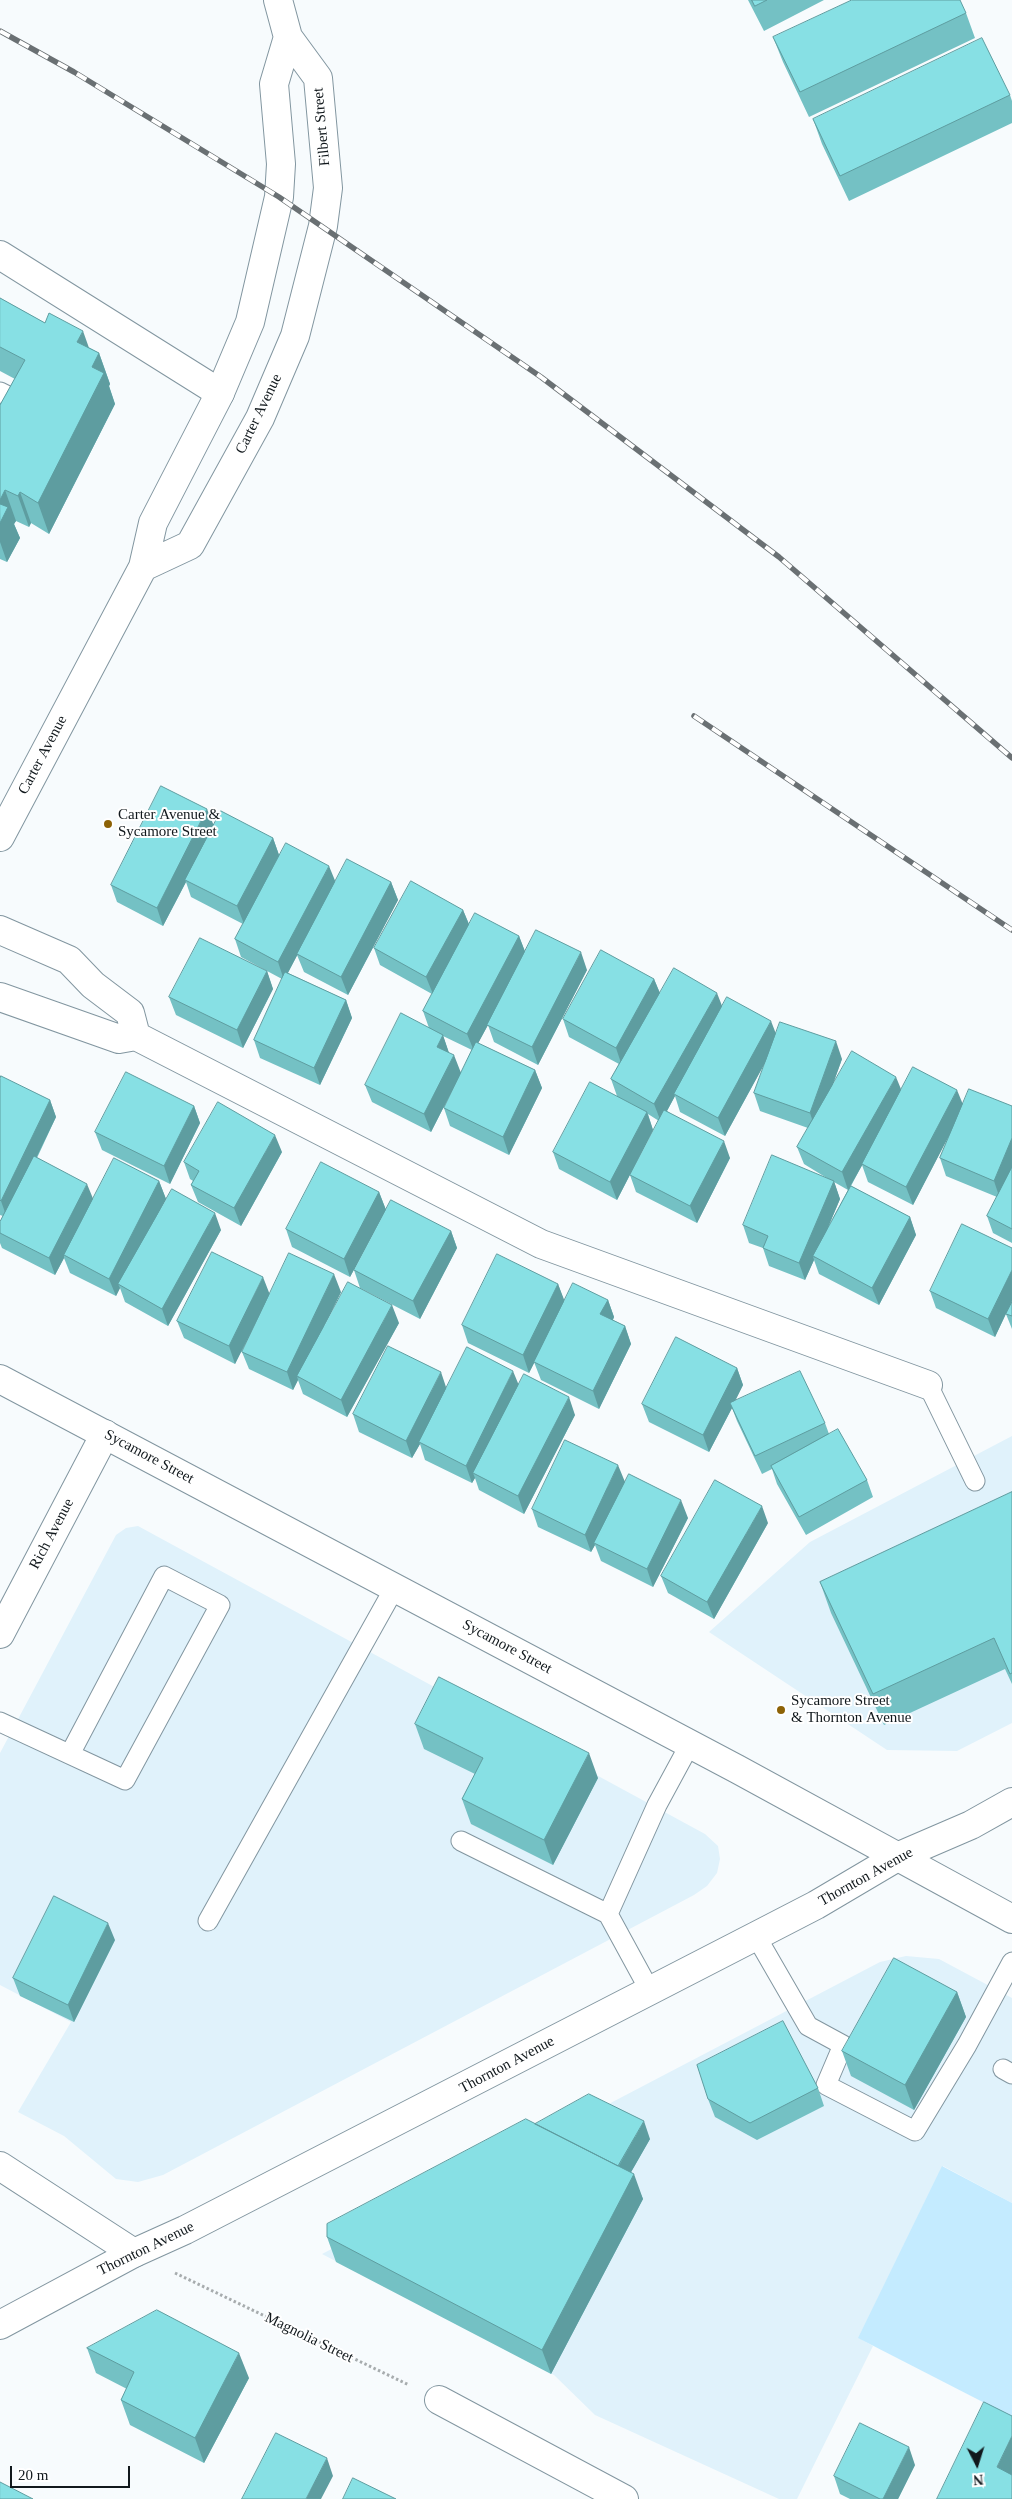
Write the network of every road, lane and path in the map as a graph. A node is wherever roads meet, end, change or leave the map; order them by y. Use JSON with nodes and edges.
{"nodes":[{"id":1,"x":278,"y":0,"type":"edge"},
{"id":2,"x":288,"y":37,"type":"junction"},
{"id":3,"x":323,"y":226,"type":"joint"},
{"id":4,"x":0,"y":255,"type":"edge"},
{"id":5,"x":220,"y":393,"type":"junction"},
{"id":6,"x":143,"y":567,"type":"junction"},
{"id":7,"x":0,"y":837,"type":"edge"},
{"id":8,"x":0,"y":930,"type":"edge"},
{"id":9,"x":0,"y":997,"type":"edge"},
{"id":10,"x":136,"y":1036,"type":"junction"},
{"id":11,"x":0,"y":1379,"type":"edge"},
{"id":12,"x":928,"y":1385,"type":"joint"},
{"id":13,"x":105,"y":1434,"type":"junction"},
{"id":14,"x":975,"y":1481,"type":"dead end"},
{"id":15,"x":395,"y":1587,"type":"junction"},
{"id":16,"x":0,"y":1634,"type":"edge"},
{"id":17,"x":0,"y":1722,"type":"edge"},
{"id":18,"x":690,"y":1744,"type":"junction"},
{"id":19,"x":70,"y":1754,"type":"junction"},
{"id":20,"x":1012,"y":1802,"type":"edge"},
{"id":21,"x":461,"y":1841,"type":"dead end"},
{"id":22,"x":899,"y":1856,"type":"junction"},
{"id":23,"x":608,"y":1914,"type":"junction"},
{"id":24,"x":1012,"y":1919,"type":"edge"},
{"id":25,"x":208,"y":1921,"type":"dead end"},
{"id":26,"x":756,"y":1936,"type":"junction"},
{"id":27,"x":1012,"y":1962,"type":"edge"},
{"id":28,"x":650,"y":1991,"type":"junction"},
{"id":29,"x":0,"y":2166,"type":"edge"},
{"id":30,"x":134,"y":2254,"type":"junction"},
{"id":31,"x":0,"y":2325,"type":"edge"},
{"id":32,"x":439,"y":2400,"type":"joint"},
{"id":33,"x":624,"y":2499,"type":"edge"}],
"edges":[{"from":1,"to":2,"type":"street","name":"Filbert Street"},
{"from":2,"to":3,"type":"street","name":"Filbert Street"},
{"from":2,"to":5,"type":"street","name":"Carter Avenue"},
{"from":3,"to":6,"type":"street","name":"Carter Avenue"},
{"from":4,"to":5,"type":"street"},
{"from":5,"to":6,"type":"street","name":"Carter Avenue"},
{"from":6,"to":7,"type":"street","name":"Carter Avenue"},
{"from":8,"to":10,"type":"street"},
{"from":9,"to":10,"type":"street"},
{"from":10,"to":12,"type":"street"},
{"from":11,"to":13,"type":"street","name":"Sycamore Street"},
{"from":12,"to":14,"type":"lane"},
{"from":13,"to":15,"type":"street","name":"Sycamore Street"},
{"from":13,"to":16,"type":"street","name":"Rich Avenue"},
{"from":15,"to":18,"type":"street","name":"Sycamore Street"},
{"from":15,"to":25,"type":"lane"},
{"from":17,"to":19,"type":"lane"},
{"from":18,"to":22,"type":"street","name":"Sycamore Street"},
{"from":18,"to":23,"type":"lane"},
{"from":19,"to":19,"type":"lane"},
{"from":20,"to":22,"type":"street","name":"Thornton Avenue"},
{"from":21,"to":23,"type":"lane"},
{"from":22,"to":24,"type":"street","name":"Sycamore Street"},
{"from":22,"to":26,"type":"street","name":"Thornton Avenue"},
{"from":23,"to":28,"type":"lane"},
{"from":26,"to":27,"type":"lane"},
{"from":26,"to":28,"type":"street","name":"Thornton Avenue"},
{"from":28,"to":30,"type":"street","name":"Thornton Avenue"},
{"from":29,"to":30,"type":"street"},
{"from":30,"to":31,"type":"street","name":"Thornton Avenue"},
{"from":30,"to":32,"type":"path","name":"Magnolia Street"},
{"from":32,"to":33,"type":"street"}]}
